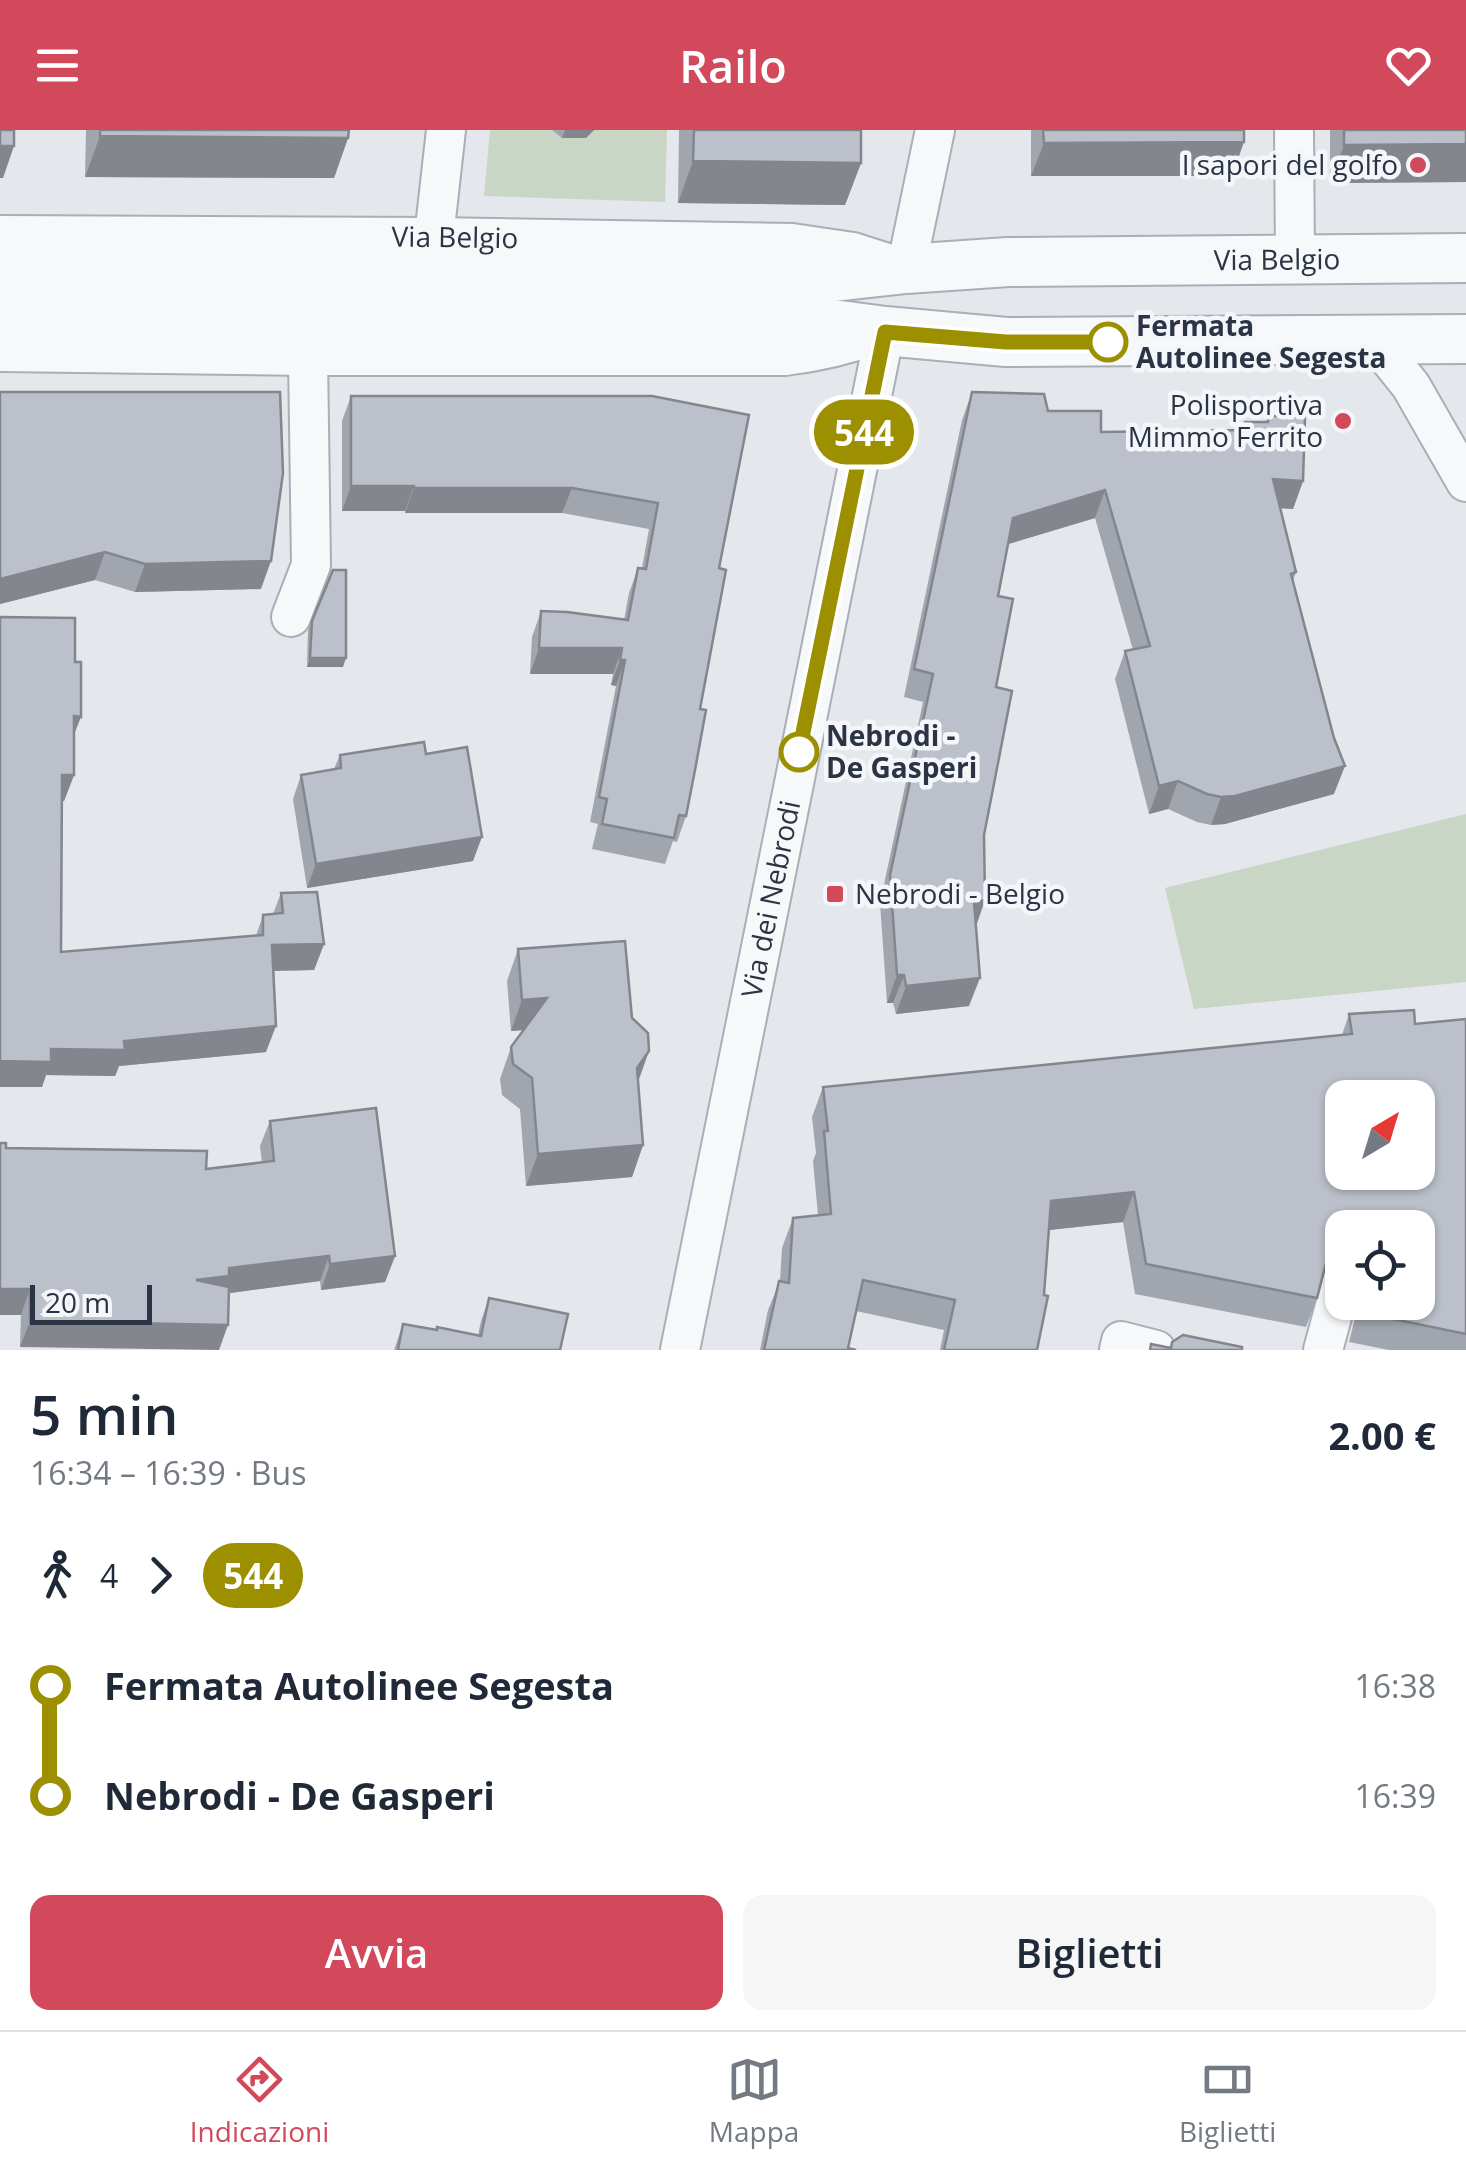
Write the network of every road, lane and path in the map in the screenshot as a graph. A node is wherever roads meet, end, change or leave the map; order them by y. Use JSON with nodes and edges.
{"nodes":[{"id":1,"x":446,"y":130,"type":"edge"},
{"id":2,"x":935,"y":130,"type":"edge"},
{"id":3,"x":1294,"y":130,"type":"edge"},
{"id":4,"x":0,"y":235,"type":"edge"},
{"id":5,"x":434,"y":237,"type":"junction"},
{"id":6,"x":1466,"y":258,"type":"edge"},
{"id":7,"x":1295,"y":259,"type":"junction"},
{"id":8,"x":906,"y":269,"type":"junction"},
{"id":9,"x":0,"y":276,"type":"edge"},
{"id":10,"x":788,"y":300,"type":"junction"},
{"id":11,"x":0,"y":312,"type":"edge"},
{"id":12,"x":885,"y":332,"type":"junction"},
{"id":13,"x":1466,"y":339,"type":"edge"},
{"id":14,"x":1375,"y":340,"type":"junction"},
{"id":15,"x":0,"y":352,"type":"edge"},
{"id":16,"x":308,"y":356,"type":"junction"},
{"id":17,"x":1466,"y":482,"type":"edge"},
{"id":18,"x":291,"y":617,"type":"dead end"},
{"id":19,"x":1331,"y":1320,"type":"edge"},
{"id":20,"x":680,"y":1350,"type":"edge"},
{"id":21,"x":1118,"y":1350,"type":"edge"},
{"id":22,"x":1156,"y":1350,"type":"edge"},
{"id":23,"x":1323,"y":1350,"type":"edge"}],
"edges":[{"from":1,"to":5,"type":"street"},
{"from":2,"to":8,"type":"street"},
{"from":3,"to":7,"type":"street"},
{"from":4,"to":5,"type":"street","name":"Via Belgio"},
{"from":5,"to":8,"type":"street","name":"Via Belgio"},
{"from":6,"to":7,"type":"street","name":"Via Belgio"},
{"from":7,"to":8,"type":"street","name":"Via Belgio"},
{"from":8,"to":10,"type":"street","name":"Via Belgio"},
{"from":9,"to":10,"type":"street","name":"Via Belgio"},
{"from":10,"to":11,"type":"street","name":"Via Belgio"},
{"from":10,"to":12,"type":"street","name":"Via Belgio"},
{"from":12,"to":14,"type":"street","name":"Via Belgio"},
{"from":12,"to":16,"type":"street","name":"Via Belgio"},
{"from":12,"to":20,"type":"street","name":"Via dei Nebrodi"},
{"from":13,"to":14,"type":"street","name":"Via Belgio"},
{"from":14,"to":17,"type":"street"},
{"from":15,"to":16,"type":"street","name":"Via Belgio"},
{"from":16,"to":18,"type":"street"},
{"from":19,"to":23,"type":"street"},
{"from":21,"to":22,"type":"street"}]}
